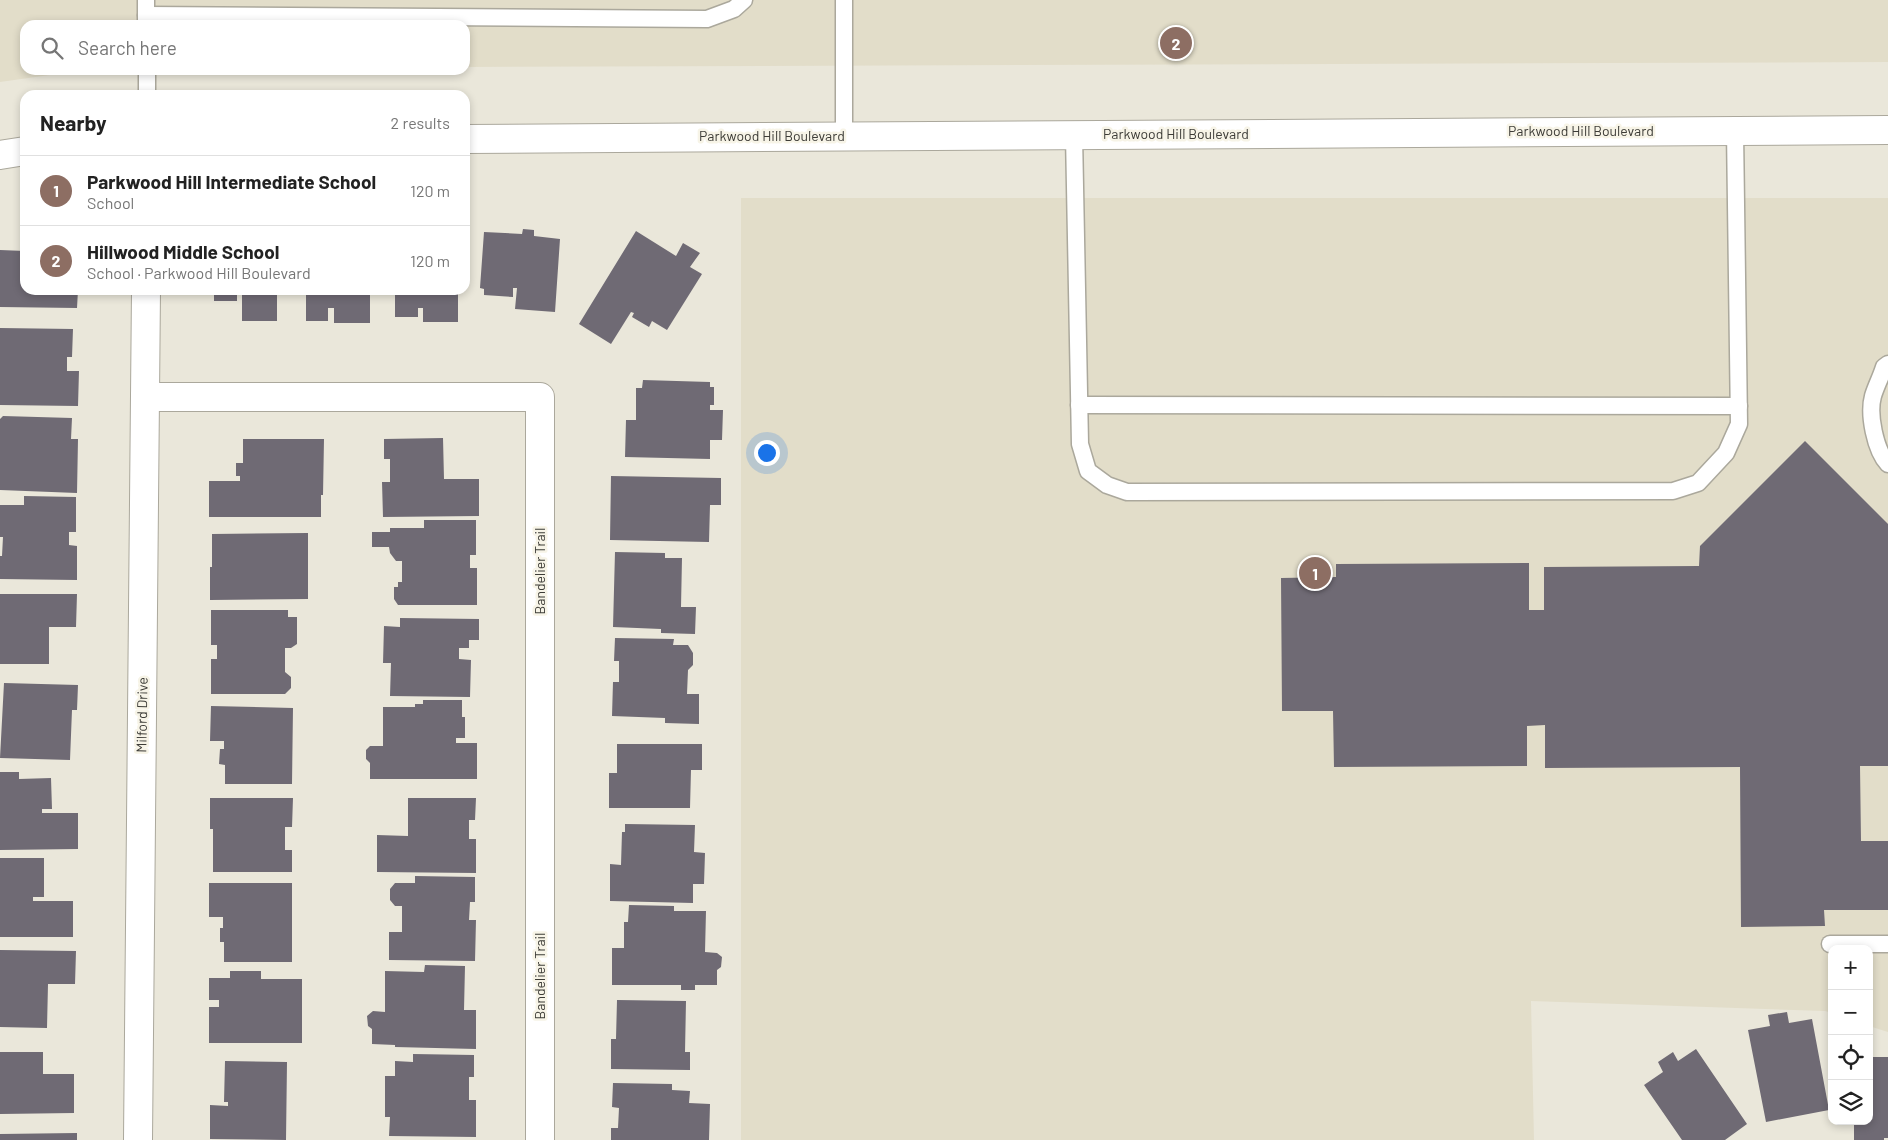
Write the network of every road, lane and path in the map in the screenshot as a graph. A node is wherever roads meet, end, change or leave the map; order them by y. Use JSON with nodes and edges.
{"nodes":[{"id":1,"x":744,"y":0,"type":"edge"},
{"id":2,"x":844,"y":0,"type":"edge"},
{"id":3,"x":146,"y":13,"type":"edge"},
{"id":4,"x":146,"y":75,"type":"edge"},
{"id":5,"x":147,"y":90,"type":"edge"},
{"id":6,"x":1736,"y":130,"type":"junction"},
{"id":7,"x":1888,"y":130,"type":"edge"},
{"id":8,"x":1074,"y":135,"type":"junction"},
{"id":9,"x":844,"y":136,"type":"junction"},
{"id":10,"x":470,"y":138,"type":"edge"},
{"id":11,"x":20,"y":152,"type":"edge"},
{"id":12,"x":0,"y":155,"type":"edge"},
{"id":13,"x":146,"y":295,"type":"edge"},
{"id":14,"x":1888,"y":364,"type":"edge"},
{"id":15,"x":145,"y":397,"type":"junction"},
{"id":16,"x":1079,"y":406,"type":"junction"},
{"id":17,"x":1739,"y":406,"type":"junction"},
{"id":18,"x":1888,"y":464,"type":"edge"},
{"id":19,"x":1830,"y":944,"type":"dead end"},
{"id":20,"x":1888,"y":944,"type":"edge"},
{"id":21,"x":138,"y":1140,"type":"edge"},
{"id":22,"x":540,"y":1140,"type":"edge"}],
"edges":[{"from":1,"to":3,"type":"lane"},
{"from":2,"to":9,"type":"lane"},
{"from":4,"to":5,"type":"lane"},
{"from":6,"to":7,"type":"street","name":"Parkwood Hill Boulevard"},
{"from":6,"to":8,"type":"street","name":"Parkwood Hill Boulevard"},
{"from":6,"to":17,"type":"lane"},
{"from":8,"to":9,"type":"street","name":"Parkwood Hill Boulevard"},
{"from":8,"to":16,"type":"lane"},
{"from":9,"to":10,"type":"street","name":"Parkwood Hill Boulevard"},
{"from":11,"to":12,"type":"street"},
{"from":13,"to":15,"type":"street","name":"Milford Drive"},
{"from":14,"to":18,"type":"lane"},
{"from":15,"to":21,"type":"street","name":"Milford Drive"},
{"from":15,"to":22,"type":"street","name":"Bandelier Trail"},
{"from":16,"to":17,"type":"lane"},
{"from":16,"to":17,"type":"lane"},
{"from":19,"to":20,"type":"lane"}]}
